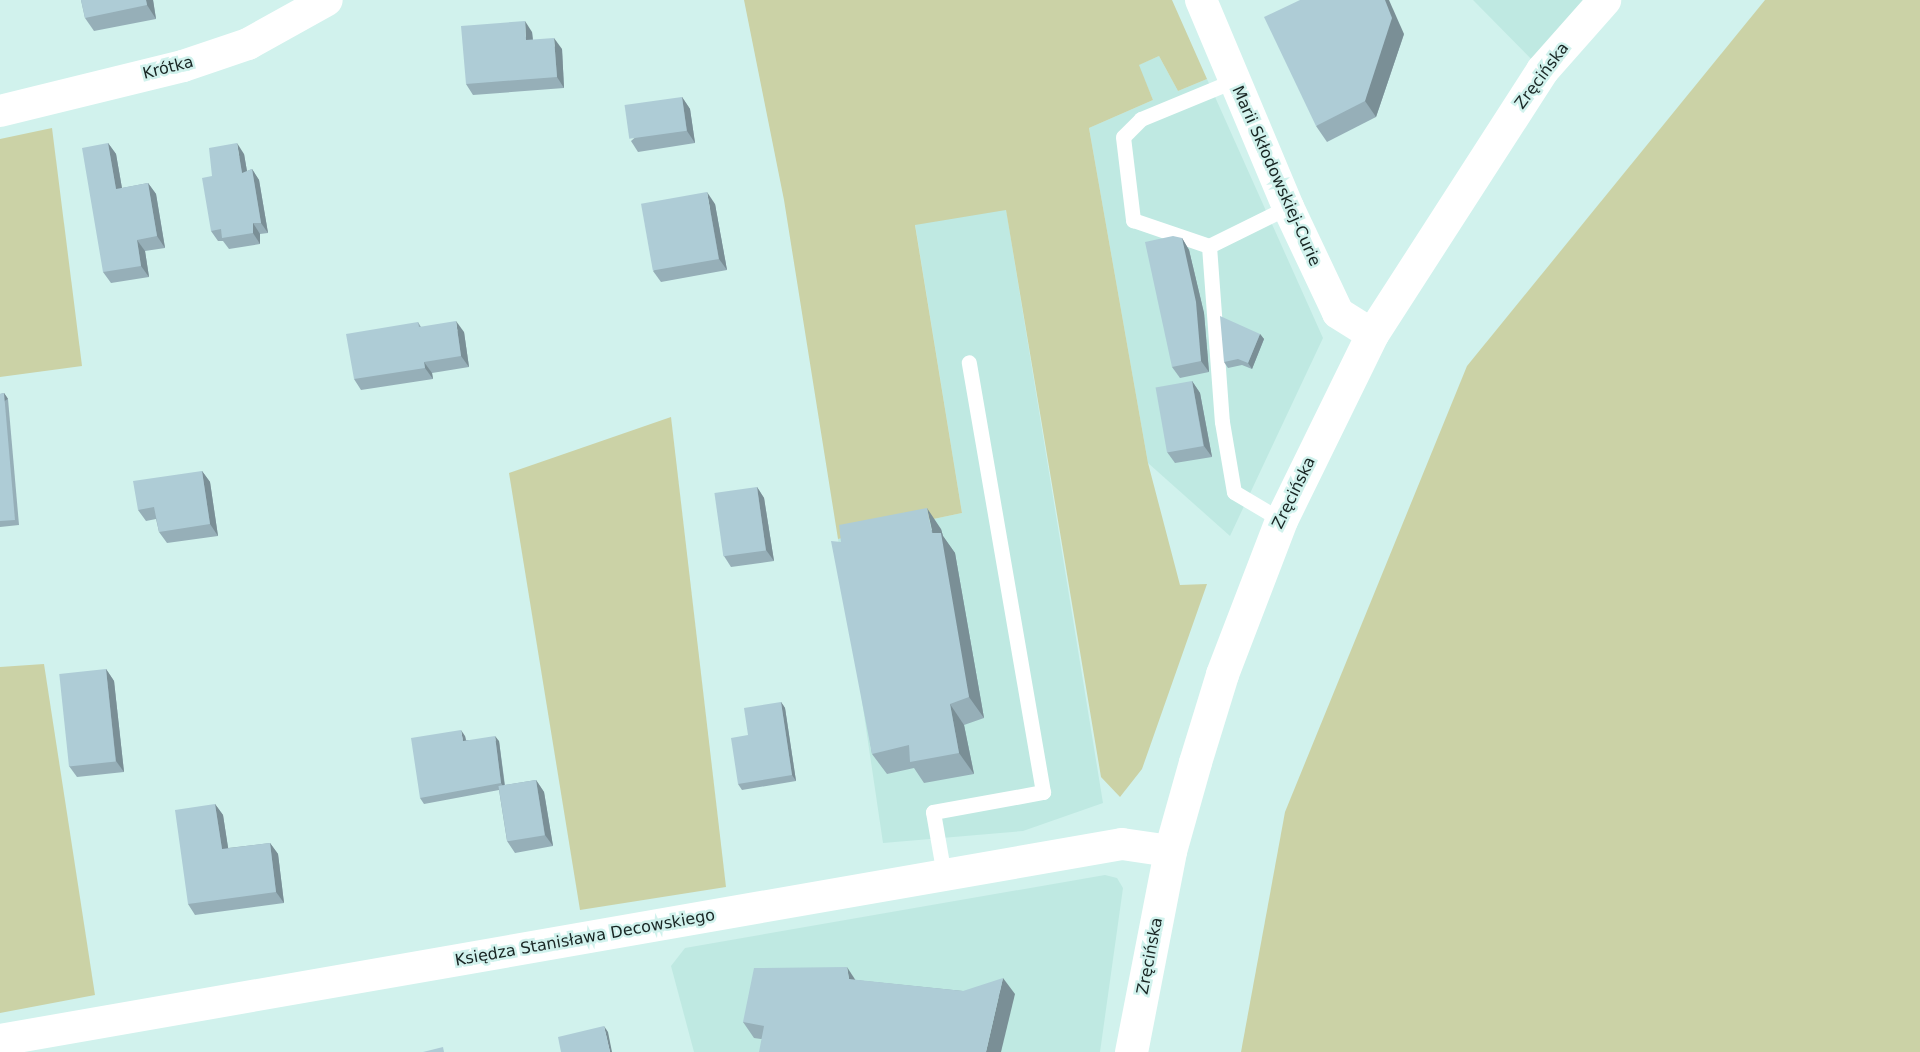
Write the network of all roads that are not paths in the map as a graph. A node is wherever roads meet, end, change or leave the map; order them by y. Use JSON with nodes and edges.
{"nodes":[{"id":1,"x":327,"y":0,"type":"edge"},
{"id":2,"x":1201,"y":0,"type":"edge"},
{"id":3,"x":1604,"y":0,"type":"edge"},
{"id":4,"x":1233,"y":81,"type":"junction"},
{"id":5,"x":0,"y":111,"type":"edge"},
{"id":6,"x":1288,"y":207,"type":"junction"},
{"id":7,"x":1209,"y":246,"type":"junction"},
{"id":8,"x":1372,"y":334,"type":"junction"},
{"id":9,"x":969,"y":362,"type":"dead end"},
{"id":10,"x":1281,"y":520,"type":"junction"},
{"id":11,"x":1170,"y":851,"type":"junction"},
{"id":12,"x":945,"y":875,"type":"junction"},
{"id":13,"x":0,"y":1040,"type":"edge"},
{"id":14,"x":1131,"y":1052,"type":"edge"}],
"edges":[{"from":1,"to":5,"type":"street","name":"Krótka"},
{"from":2,"to":4,"type":"street","name":"Marii Skłodowskiej-Curie"},
{"from":3,"to":8,"type":"street","name":"Zręcińska"},
{"from":4,"to":6,"type":"street","name":"Marii Skłodowskiej-Curie"},
{"from":4,"to":7,"type":"lane"},
{"from":6,"to":7,"type":"lane"},
{"from":6,"to":8,"type":"street","name":"Marii Skłodowskiej-Curie"},
{"from":7,"to":10,"type":"lane"},
{"from":8,"to":10,"type":"street","name":"Zręcińska"},
{"from":9,"to":12,"type":"lane"},
{"from":10,"to":11,"type":"street","name":"Zręcińska"},
{"from":11,"to":12,"type":"street","name":"Księdza Stanisława Decowskiego"},
{"from":11,"to":14,"type":"street","name":"Zręcińska"},
{"from":12,"to":13,"type":"street","name":"Księdza Stanisława Decowskiego"}]}
